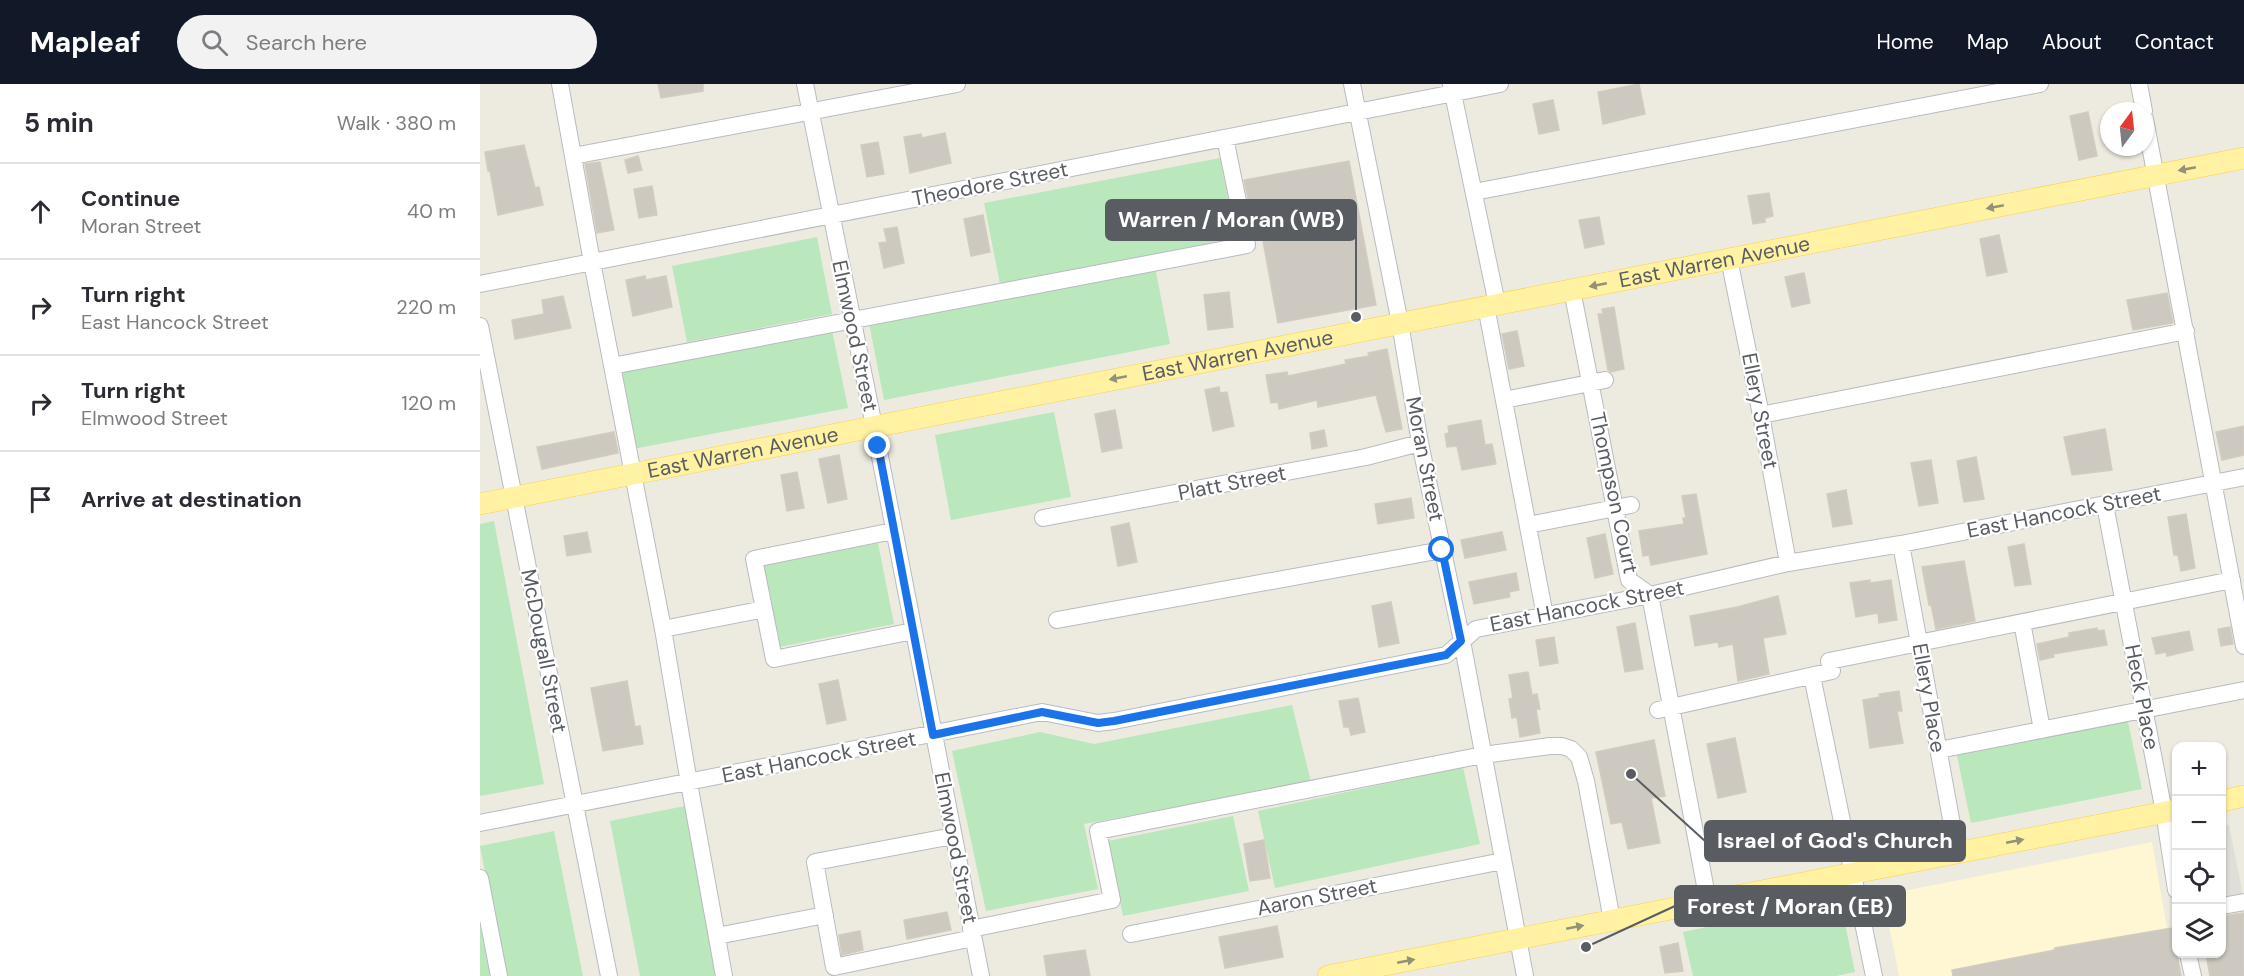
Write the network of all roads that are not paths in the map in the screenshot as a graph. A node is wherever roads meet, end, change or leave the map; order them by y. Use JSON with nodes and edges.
{"nodes":[{"id":1,"x":560,"y":84,"type":"edge"},
{"id":2,"x":805,"y":84,"type":"edge"},
{"id":3,"x":957,"y":84,"type":"edge"},
{"id":4,"x":1352,"y":84,"type":"edge"},
{"id":5,"x":1500,"y":84,"type":"edge"},
{"id":6,"x":2040,"y":84,"type":"edge"},
{"id":7,"x":2139,"y":84,"type":"edge"},
{"id":8,"x":1452,"y":89,"type":"edge"},
{"id":9,"x":2142,"y":102,"type":"edge"},
{"id":10,"x":1358,"y":111,"type":"junction"},
{"id":11,"x":810,"y":113,"type":"junction"},
{"id":12,"x":1225,"y":138,"type":"junction"},
{"id":13,"x":573,"y":156,"type":"junction"},
{"id":14,"x":2152,"y":156,"type":"edge"},
{"id":15,"x":2244,"y":158,"type":"edge"},
{"id":16,"x":2156,"y":175,"type":"junction"},
{"id":17,"x":1474,"y":192,"type":"junction"},
{"id":18,"x":831,"y":215,"type":"junction"},
{"id":19,"x":1729,"y":259,"type":"junction"},
{"id":20,"x":592,"y":262,"type":"junction"},
{"id":21,"x":480,"y":284,"type":"edge"},
{"id":22,"x":1572,"y":290,"type":"junction"},
{"id":23,"x":1492,"y":305,"type":"junction"},
{"id":24,"x":851,"y":321,"type":"junction"},
{"id":25,"x":1400,"y":323,"type":"junction"},
{"id":26,"x":480,"y":326,"type":"edge"},
{"id":27,"x":2186,"y":332,"type":"junction"},
{"id":28,"x":612,"y":366,"type":"junction"},
{"id":29,"x":1598,"y":381,"type":"junction"},
{"id":30,"x":1504,"y":400,"type":"junction"},
{"id":31,"x":1761,"y":415,"type":"junction"},
{"id":32,"x":874,"y":426,"type":"junction"},
{"id":33,"x":1420,"y":443,"type":"junction"},
{"id":34,"x":633,"y":474,"type":"junction"},
{"id":35,"x":2244,"y":477,"type":"edge"},
{"id":36,"x":2214,"y":482,"type":"junction"},
{"id":37,"x":514,"y":497,"type":"junction"},
{"id":38,"x":480,"y":504,"type":"edge"},
{"id":39,"x":2104,"y":505,"type":"junction"},
{"id":40,"x":1623,"y":506,"type":"junction"},
{"id":41,"x":1043,"y":519,"type":"dead end"},
{"id":42,"x":1528,"y":525,"type":"junction"},
{"id":43,"x":893,"y":531,"type":"junction"},
{"id":44,"x":1901,"y":544,"type":"junction"},
{"id":45,"x":1442,"y":550,"type":"junction"},
{"id":46,"x":1788,"y":563,"type":"junction"},
{"id":47,"x":2232,"y":580,"type":"junction"},
{"id":48,"x":1650,"y":595,"type":"junction"},
{"id":49,"x":2123,"y":601,"type":"junction"},
{"id":50,"x":764,"y":609,"type":"junction"},
{"id":51,"x":1545,"y":616,"type":"junction"},
{"id":52,"x":1057,"y":620,"type":"dead end"},
{"id":53,"x":2022,"y":622,"type":"junction"},
{"id":54,"x":663,"y":629,"type":"junction"},
{"id":55,"x":913,"y":631,"type":"junction"},
{"id":56,"x":1461,"y":641,"type":"junction"},
{"id":57,"x":1919,"y":642,"type":"junction"},
{"id":58,"x":2244,"y":646,"type":"edge"},
{"id":59,"x":1812,"y":676,"type":"junction"},
{"id":60,"x":2244,"y":690,"type":"edge"},
{"id":61,"x":1665,"y":708,"type":"junction"},
{"id":62,"x":2144,"y":710,"type":"junction"},
{"id":63,"x":2042,"y":730,"type":"junction"},
{"id":64,"x":933,"y":735,"type":"junction"},
{"id":65,"x":1939,"y":750,"type":"junction"},
{"id":66,"x":1483,"y":755,"type":"junction"},
{"id":67,"x":689,"y":783,"type":"junction"},
{"id":68,"x":2244,"y":796,"type":"edge"},
{"id":69,"x":2226,"y":800,"type":"edge"},
{"id":70,"x":574,"y":804,"type":"junction"},
{"id":71,"x":2170,"y":811,"type":"edge"},
{"id":72,"x":480,"y":823,"type":"edge"},
{"id":73,"x":953,"y":836,"type":"junction"},
{"id":74,"x":2173,"y":850,"type":"edge"},
{"id":75,"x":1957,"y":852,"type":"junction"},
{"id":76,"x":1503,"y":861,"type":"junction"},
{"id":77,"x":1853,"y":873,"type":"junction"},
{"id":78,"x":480,"y":879,"type":"edge"},
{"id":79,"x":1708,"y":901,"type":"junction"},
{"id":80,"x":2244,"y":902,"type":"edge"},
{"id":81,"x":2226,"y":905,"type":"edge"},
{"id":82,"x":825,"y":915,"type":"junction"},
{"id":83,"x":1612,"y":920,"type":"junction"},
{"id":84,"x":972,"y":933,"type":"junction"},
{"id":85,"x":1131,"y":934,"type":"dead end"},
{"id":86,"x":717,"y":936,"type":"junction"},
{"id":87,"x":1518,"y":939,"type":"junction"},
{"id":88,"x":2189,"y":958,"type":"edge"},
{"id":89,"x":499,"y":976,"type":"edge"},
{"id":90,"x":609,"y":976,"type":"edge"},
{"id":91,"x":724,"y":976,"type":"edge"},
{"id":92,"x":981,"y":976,"type":"edge"},
{"id":93,"x":1328,"y":976,"type":"edge"},
{"id":94,"x":1525,"y":976,"type":"edge"},
{"id":95,"x":1874,"y":976,"type":"edge"},
{"id":96,"x":2193,"y":976,"type":"edge"}],
"edges":[{"from":1,"to":13,"type":"street"},
{"from":2,"to":11,"type":"street","name":"Elmwood Street"},
{"from":3,"to":11,"type":"street"},
{"from":4,"to":10,"type":"street","name":"Moran Street"},
{"from":5,"to":8,"type":"street","name":"Theodore Street"},
{"from":6,"to":17,"type":"street"},
{"from":7,"to":9,"type":"street"},
{"from":8,"to":10,"type":"street","name":"Theodore Street"},
{"from":8,"to":17,"type":"street"},
{"from":10,"to":12,"type":"street","name":"Theodore Street"},
{"from":10,"to":25,"type":"street","name":"Moran Street"},
{"from":11,"to":13,"type":"street"},
{"from":11,"to":18,"type":"street","name":"Elmwood Street"},
{"from":12,"to":18,"type":"street","name":"Theodore Street"},
{"from":12,"to":24,"type":"street"},
{"from":13,"to":20,"type":"street"},
{"from":14,"to":16,"type":"street"},
{"from":15,"to":16,"type":"main road","name":"East Warren Avenue","one_way":true},
{"from":16,"to":19,"type":"main road","name":"East Warren Avenue","one_way":true},
{"from":16,"to":27,"type":"street"},
{"from":17,"to":23,"type":"street"},
{"from":18,"to":20,"type":"street","name":"Theodore Street"},
{"from":18,"to":24,"type":"street","name":"Elmwood Street"},
{"from":19,"to":22,"type":"main road","name":"East Warren Avenue","one_way":true},
{"from":19,"to":31,"type":"street","name":"Ellery Street"},
{"from":20,"to":21,"type":"street","name":"Theodore Street"},
{"from":20,"to":28,"type":"street"},
{"from":22,"to":23,"type":"main road","name":"East Warren Avenue"},
{"from":22,"to":29,"type":"street","name":"Thompson Court"},
{"from":23,"to":25,"type":"main road","name":"East Warren Avenue"},
{"from":23,"to":30,"type":"street"},
{"from":24,"to":28,"type":"street"},
{"from":24,"to":32,"type":"street","name":"Elmwood Street"},
{"from":25,"to":32,"type":"main road","name":"East Warren Avenue","one_way":true},
{"from":25,"to":33,"type":"street","name":"Moran Street"},
{"from":26,"to":37,"type":"street","name":"McDougall Street"},
{"from":27,"to":31,"type":"street"},
{"from":27,"to":36,"type":"street"},
{"from":28,"to":34,"type":"street"},
{"from":29,"to":30,"type":"street"},
{"from":29,"to":40,"type":"street","name":"Thompson Court"},
{"from":30,"to":42,"type":"street"},
{"from":31,"to":46,"type":"street","name":"Ellery Street"},
{"from":32,"to":34,"type":"main road","name":"East Warren Avenue"},
{"from":32,"to":43,"type":"street","name":"Elmwood Street"},
{"from":33,"to":41,"type":"street","name":"Platt Street"},
{"from":33,"to":45,"type":"street","name":"Moran Street"},
{"from":34,"to":37,"type":"main road","name":"East Warren Avenue"},
{"from":34,"to":54,"type":"street"},
{"from":35,"to":36,"type":"street","name":"East Hancock Street"},
{"from":36,"to":39,"type":"street","name":"East Hancock Street"},
{"from":36,"to":47,"type":"street"},
{"from":37,"to":38,"type":"main road","name":"East Warren Avenue"},
{"from":37,"to":70,"type":"street","name":"McDougall Street"},
{"from":39,"to":44,"type":"street","name":"East Hancock Street"},
{"from":39,"to":49,"type":"street","name":"Heck Place"},
{"from":40,"to":42,"type":"street"},
{"from":40,"to":48,"type":"street","name":"Thompson Court"},
{"from":42,"to":51,"type":"street"},
{"from":43,"to":50,"type":"street"},
{"from":43,"to":55,"type":"street","name":"Elmwood Street"},
{"from":44,"to":46,"type":"street","name":"East Hancock Street"},
{"from":44,"to":57,"type":"street","name":"Ellery Place"},
{"from":45,"to":52,"type":"street"},
{"from":45,"to":56,"type":"street","name":"Moran Street"},
{"from":46,"to":48,"type":"street","name":"East Hancock Street"},
{"from":47,"to":49,"type":"street"},
{"from":47,"to":58,"type":"street"},
{"from":48,"to":51,"type":"street","name":"East Hancock Street"},
{"from":48,"to":61,"type":"street","name":"Thompson Court"},
{"from":49,"to":53,"type":"street"},
{"from":49,"to":62,"type":"street","name":"Heck Place"},
{"from":50,"to":54,"type":"street"},
{"from":50,"to":55,"type":"street"},
{"from":51,"to":56,"type":"street","name":"East Hancock Street"},
{"from":53,"to":57,"type":"street"},
{"from":53,"to":63,"type":"street"},
{"from":54,"to":67,"type":"street"},
{"from":55,"to":64,"type":"street","name":"Elmwood Street"},
{"from":56,"to":64,"type":"street","name":"East Hancock Street"},
{"from":56,"to":66,"type":"street","name":"Moran Street"},
{"from":57,"to":59,"type":"street"},
{"from":57,"to":65,"type":"street","name":"Ellery Place"},
{"from":59,"to":61,"type":"street"},
{"from":59,"to":77,"type":"street"},
{"from":60,"to":62,"type":"street"},
{"from":61,"to":79,"type":"street","name":"Thompson Court"},
{"from":62,"to":63,"type":"street"},
{"from":62,"to":71,"type":"street","name":"Heck Place"},
{"from":63,"to":65,"type":"street"},
{"from":64,"to":67,"type":"street","name":"East Hancock Street"},
{"from":64,"to":73,"type":"street","name":"Elmwood Street"},
{"from":65,"to":75,"type":"street","name":"Ellery Place"},
{"from":66,"to":76,"type":"street","name":"Moran Street"},
{"from":66,"to":83,"type":"street"},
{"from":66,"to":84,"type":"street"},
{"from":67,"to":70,"type":"street","name":"East Hancock Street"},
{"from":67,"to":86,"type":"street"},
{"from":68,"to":69,"type":"main road"},
{"from":70,"to":72,"type":"street","name":"East Hancock Street"},
{"from":70,"to":90,"type":"street","name":"McDougall Street"},
{"from":71,"to":74,"type":"street","name":"Heck Place"},
{"from":75,"to":71,"type":"main road","one_way":true},
{"from":73,"to":82,"type":"street"},
{"from":73,"to":84,"type":"street","name":"Elmwood Street"},
{"from":75,"to":77,"type":"main road"},
{"from":76,"to":85,"type":"street","name":"Aaron Street"},
{"from":76,"to":87,"type":"street","name":"Moran Street"},
{"from":77,"to":79,"type":"main road"},
{"from":77,"to":95,"type":"street"},
{"from":78,"to":89,"type":"street"},
{"from":79,"to":83,"type":"main road"},
{"from":80,"to":81,"type":"street"},
{"from":82,"to":84,"type":"street"},
{"from":82,"to":86,"type":"street"},
{"from":87,"to":83,"type":"main road","one_way":true},
{"from":84,"to":92,"type":"street","name":"Elmwood Street"},
{"from":86,"to":91,"type":"street"},
{"from":93,"to":87,"type":"main road","one_way":true},
{"from":87,"to":94,"type":"street","name":"Moran Street"},
{"from":88,"to":96,"type":"street"}]}
